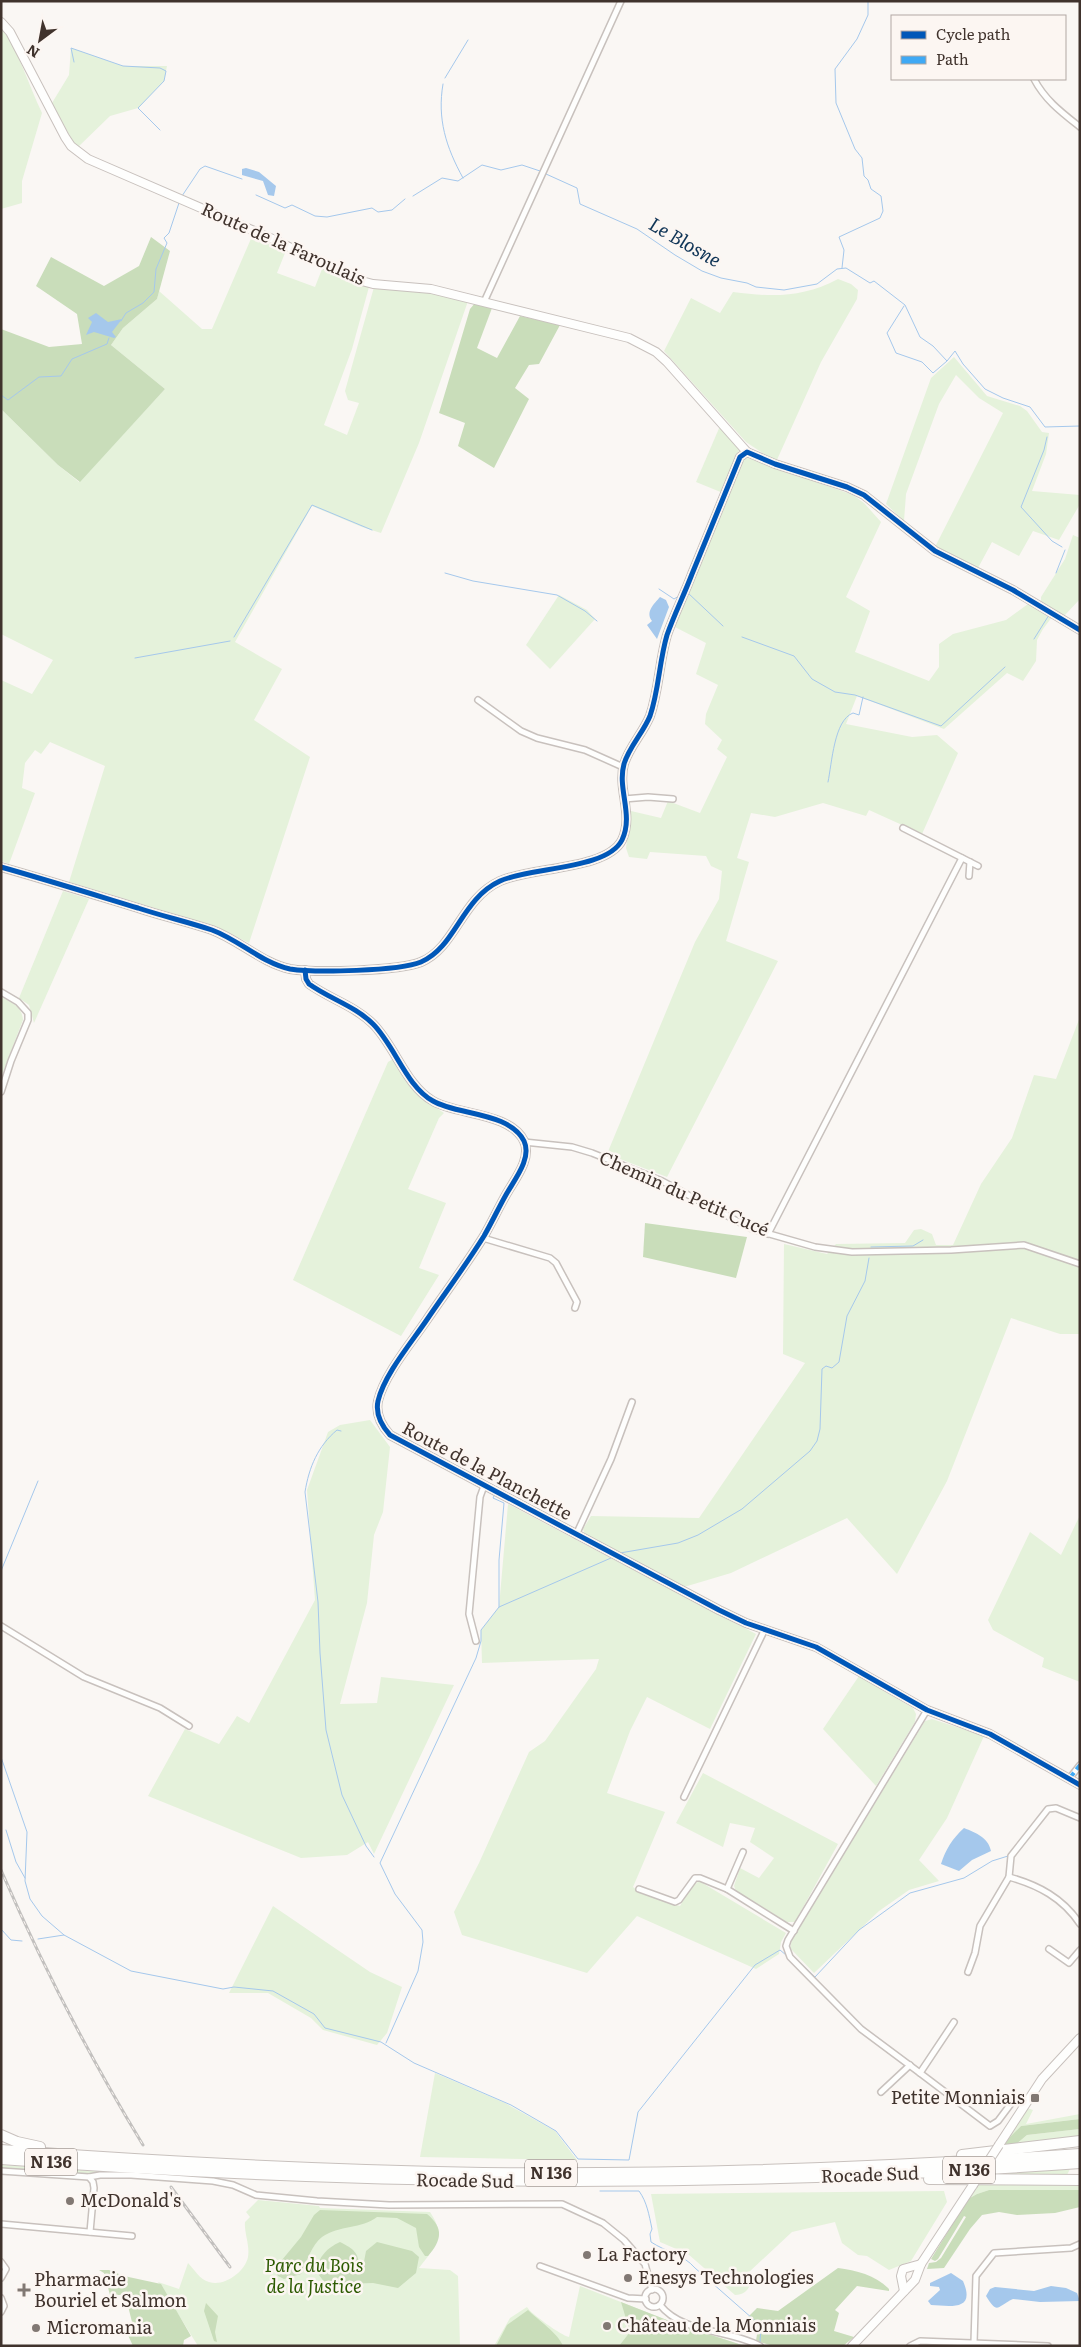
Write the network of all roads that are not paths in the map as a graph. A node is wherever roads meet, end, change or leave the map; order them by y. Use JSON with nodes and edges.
{"nodes":[{"id":1,"x":621,"y":1,"type":"edge"},
{"id":2,"x":1,"y":22,"type":"edge"},
{"id":3,"x":1035,"y":80,"type":"edge"},
{"id":4,"x":1080,"y":127,"type":"edge"},
{"id":5,"x":484,"y":302,"type":"junction"},
{"id":6,"x":747,"y":452,"type":"junction"},
{"id":7,"x":1080,"y":630,"type":"edge"},
{"id":8,"x":478,"y":700,"type":"dead end"},
{"id":9,"x":623,"y":767,"type":"junction"},
{"id":10,"x":673,"y":798,"type":"dead end"},
{"id":11,"x":624,"y":799,"type":"junction"},
{"id":12,"x":903,"y":828,"type":"dead end"},
{"id":13,"x":962,"y":858,"type":"junction"},
{"id":14,"x":970,"y":862,"type":"junction"},
{"id":15,"x":978,"y":866,"type":"dead end"},
{"id":16,"x":1,"y":867,"type":"edge"},
{"id":17,"x":969,"y":876,"type":"dead end"},
{"id":18,"x":305,"y":970,"type":"junction"},
{"id":19,"x":1,"y":992,"type":"edge"},
{"id":20,"x":1,"y":1092,"type":"edge"},
{"id":21,"x":524,"y":1142,"type":"junction"},
{"id":22,"x":768,"y":1234,"type":"junction"},
{"id":23,"x":483,"y":1238,"type":"junction"},
{"id":24,"x":1080,"y":1264,"type":"edge"},
{"id":25,"x":575,"y":1308,"type":"dead end"},
{"id":26,"x":632,"y":1402,"type":"dead end"},
{"id":27,"x":484,"y":1486,"type":"junction"},
{"id":28,"x":576,"y":1535,"type":"junction"},
{"id":29,"x":1,"y":1626,"type":"edge"},
{"id":30,"x":765,"y":1629,"type":"junction"},
{"id":31,"x":476,"y":1641,"type":"dead end"},
{"id":32,"x":927,"y":1710,"type":"junction"},
{"id":33,"x":189,"y":1726,"type":"dead end"},
{"id":34,"x":1080,"y":1765,"type":"edge"},
{"id":35,"x":1069,"y":1779,"type":"junction"},
{"id":36,"x":1080,"y":1785,"type":"edge"},
{"id":37,"x":684,"y":1797,"type":"dead end"},
{"id":38,"x":1080,"y":1818,"type":"edge"},
{"id":39,"x":743,"y":1852,"type":"dead end"},
{"id":40,"x":1009,"y":1877,"type":"junction"},
{"id":41,"x":639,"y":1889,"type":"dead end"},
{"id":42,"x":727,"y":1889,"type":"junction"},
{"id":43,"x":1080,"y":1924,"type":"edge"},
{"id":44,"x":794,"y":1931,"type":"junction"},
{"id":45,"x":1049,"y":1949,"type":"dead end"},
{"id":46,"x":1080,"y":1950,"type":"edge"},
{"id":47,"x":968,"y":1972,"type":"dead end"},
{"id":48,"x":954,"y":2022,"type":"dead end"},
{"id":49,"x":1080,"y":2038,"type":"edge"},
{"id":50,"x":910,"y":2066,"type":"junction"},
{"id":51,"x":920,"y":2073,"type":"junction"},
{"id":52,"x":881,"y":2092,"type":"dead end"},
{"id":53,"x":1025,"y":2104,"type":"junction"},
{"id":54,"x":1,"y":2134,"type":"edge"},
{"id":55,"x":1080,"y":2141,"type":"edge"},
{"id":56,"x":1,"y":2150,"type":"edge"},
{"id":57,"x":1080,"y":2154,"type":"edge"},
{"id":58,"x":77,"y":2156,"type":"junction"},
{"id":59,"x":1,"y":2159,"type":"edge"},
{"id":60,"x":1080,"y":2163,"type":"edge"},
{"id":61,"x":883,"y":2166,"type":"junction"},
{"id":62,"x":1,"y":2171,"type":"edge"},
{"id":63,"x":858,"y":2176,"type":"junction"},
{"id":64,"x":89,"y":2178,"type":"junction"},
{"id":65,"x":1080,"y":2180,"type":"edge"},
{"id":66,"x":1,"y":2224,"type":"edge"},
{"id":67,"x":90,"y":2232,"type":"junction"},
{"id":68,"x":132,"y":2236,"type":"dead end"},
{"id":69,"x":1080,"y":2244,"type":"edge"},
{"id":70,"x":1,"y":2262,"type":"edge"},
{"id":71,"x":540,"y":2266,"type":"dead end"},
{"id":72,"x":914,"y":2270,"type":"junction"},
{"id":73,"x":1,"y":2278,"type":"edge"},
{"id":74,"x":902,"y":2280,"type":"junction"},
{"id":75,"x":911,"y":2283,"type":"junction"},
{"id":76,"x":652,"y":2290,"type":"junction"},
{"id":77,"x":904,"y":2291,"type":"junction"},
{"id":78,"x":1,"y":2298,"type":"edge"},
{"id":79,"x":646,"y":2300,"type":"junction"},
{"id":80,"x":660,"y":2304,"type":"junction"},
{"id":81,"x":1,"y":2312,"type":"edge"},
{"id":82,"x":974,"y":2343,"type":"junction"},
{"id":83,"x":965,"y":2344,"type":"edge"},
{"id":84,"x":984,"y":2345,"type":"edge"},
{"id":85,"x":760,"y":2346,"type":"edge"},
{"id":86,"x":852,"y":2346,"type":"edge"},
{"id":87,"x":910,"y":2346,"type":"edge"},
{"id":88,"x":1048,"y":2346,"type":"edge"}],
"edges":[{"from":1,"to":5,"type":"street"},
{"from":2,"to":5,"type":"street","name":"Route de la Faroulais"},
{"from":3,"to":4,"type":"street"},
{"from":5,"to":6,"type":"street","name":"Route de la Faroulais"},
{"from":6,"to":7,"type":"street"},
{"from":6,"to":9,"type":"street"},
{"from":8,"to":9,"type":"street"},
{"from":9,"to":11,"type":"street"},
{"from":10,"to":11,"type":"street"},
{"from":11,"to":18,"type":"street"},
{"from":12,"to":13,"type":"street"},
{"from":13,"to":14,"type":"street"},
{"from":13,"to":22,"type":"street"},
{"from":14,"to":15,"type":"street"},
{"from":14,"to":17,"type":"street"},
{"from":16,"to":18,"type":"street"},
{"from":18,"to":21,"type":"street"},
{"from":19,"to":20,"type":"street"},
{"from":21,"to":22,"type":"street","name":"Chemin du Petit Cucé"},
{"from":21,"to":23,"type":"street","name":"Route de la Planchette"},
{"from":22,"to":24,"type":"street","name":"Chemin du Petit Cucé"},
{"from":23,"to":25,"type":"street"},
{"from":23,"to":27,"type":"street","name":"Route de la Planchette"},
{"from":26,"to":28,"type":"street"},
{"from":27,"to":28,"type":"street","name":"Route de la Planchette"},
{"from":27,"to":31,"type":"street"},
{"from":28,"to":30,"type":"street","name":"Route de la Planchette"},
{"from":29,"to":33,"type":"street"},
{"from":30,"to":32,"type":"street","name":"Route de la Planchette"},
{"from":30,"to":37,"type":"street"},
{"from":32,"to":35,"type":"street","name":"Route de la Planchette"},
{"from":32,"to":44,"type":"street"},
{"from":34,"to":35,"type":"street"},
{"from":35,"to":36,"type":"street","name":"Route de la Planchette"},
{"from":38,"to":40,"type":"street"},
{"from":39,"to":42,"type":"street"},
{"from":40,"to":43,"type":"street"},
{"from":40,"to":47,"type":"street"},
{"from":41,"to":42,"type":"street"},
{"from":42,"to":44,"type":"street"},
{"from":44,"to":50,"type":"street"},
{"from":45,"to":46,"type":"street"},
{"from":48,"to":51,"type":"street"},
{"from":49,"to":53,"type":"street"},
{"from":50,"to":51,"type":"street"},
{"from":50,"to":52,"type":"street"},
{"from":51,"to":53,"type":"street"},
{"from":53,"to":72,"type":"street","bridge":true},
{"from":54,"to":58,"type":"highway"},
{"from":55,"to":61,"type":"highway"},
{"from":56,"to":58,"type":"highway","name":"Rocade Sud","number":"N 136"},
{"from":57,"to":61,"type":"highway","name":"Rocade Sud","number":"N 136"},
{"from":58,"to":61,"type":"highway","name":"Rocade Sud","number":"N 136"},
{"from":59,"to":63,"type":"highway","name":"Rocade Sud","number":"N 136"},
{"from":60,"to":63,"type":"highway","name":"Rocade Sud","number":"N 136"},
{"from":62,"to":64,"type":"street"},
{"from":63,"to":65,"type":"highway"},
{"from":64,"to":67,"type":"street"},
{"from":64,"to":76,"type":"street"},
{"from":66,"to":67,"type":"street"},
{"from":67,"to":68,"type":"street"},
{"from":69,"to":82,"type":"street"},
{"from":70,"to":73,"type":"street"},
{"from":71,"to":79,"type":"street"},
{"from":72,"to":74,"type":"street"},
{"from":72,"to":75,"type":"street"},
{"from":74,"to":75,"type":"street"},
{"from":74,"to":77,"type":"street"},
{"from":75,"to":77,"type":"street"},
{"from":76,"to":79,"type":"street"},
{"from":76,"to":80,"type":"street"},
{"from":77,"to":86,"type":"street"},
{"from":78,"to":81,"type":"street"},
{"from":79,"to":80,"type":"street"},
{"from":80,"to":85,"type":"street"},
{"from":82,"to":83,"type":"street"},
{"from":82,"to":84,"type":"street"},
{"from":83,"to":87,"type":"street"},
{"from":84,"to":88,"type":"street"}]}
